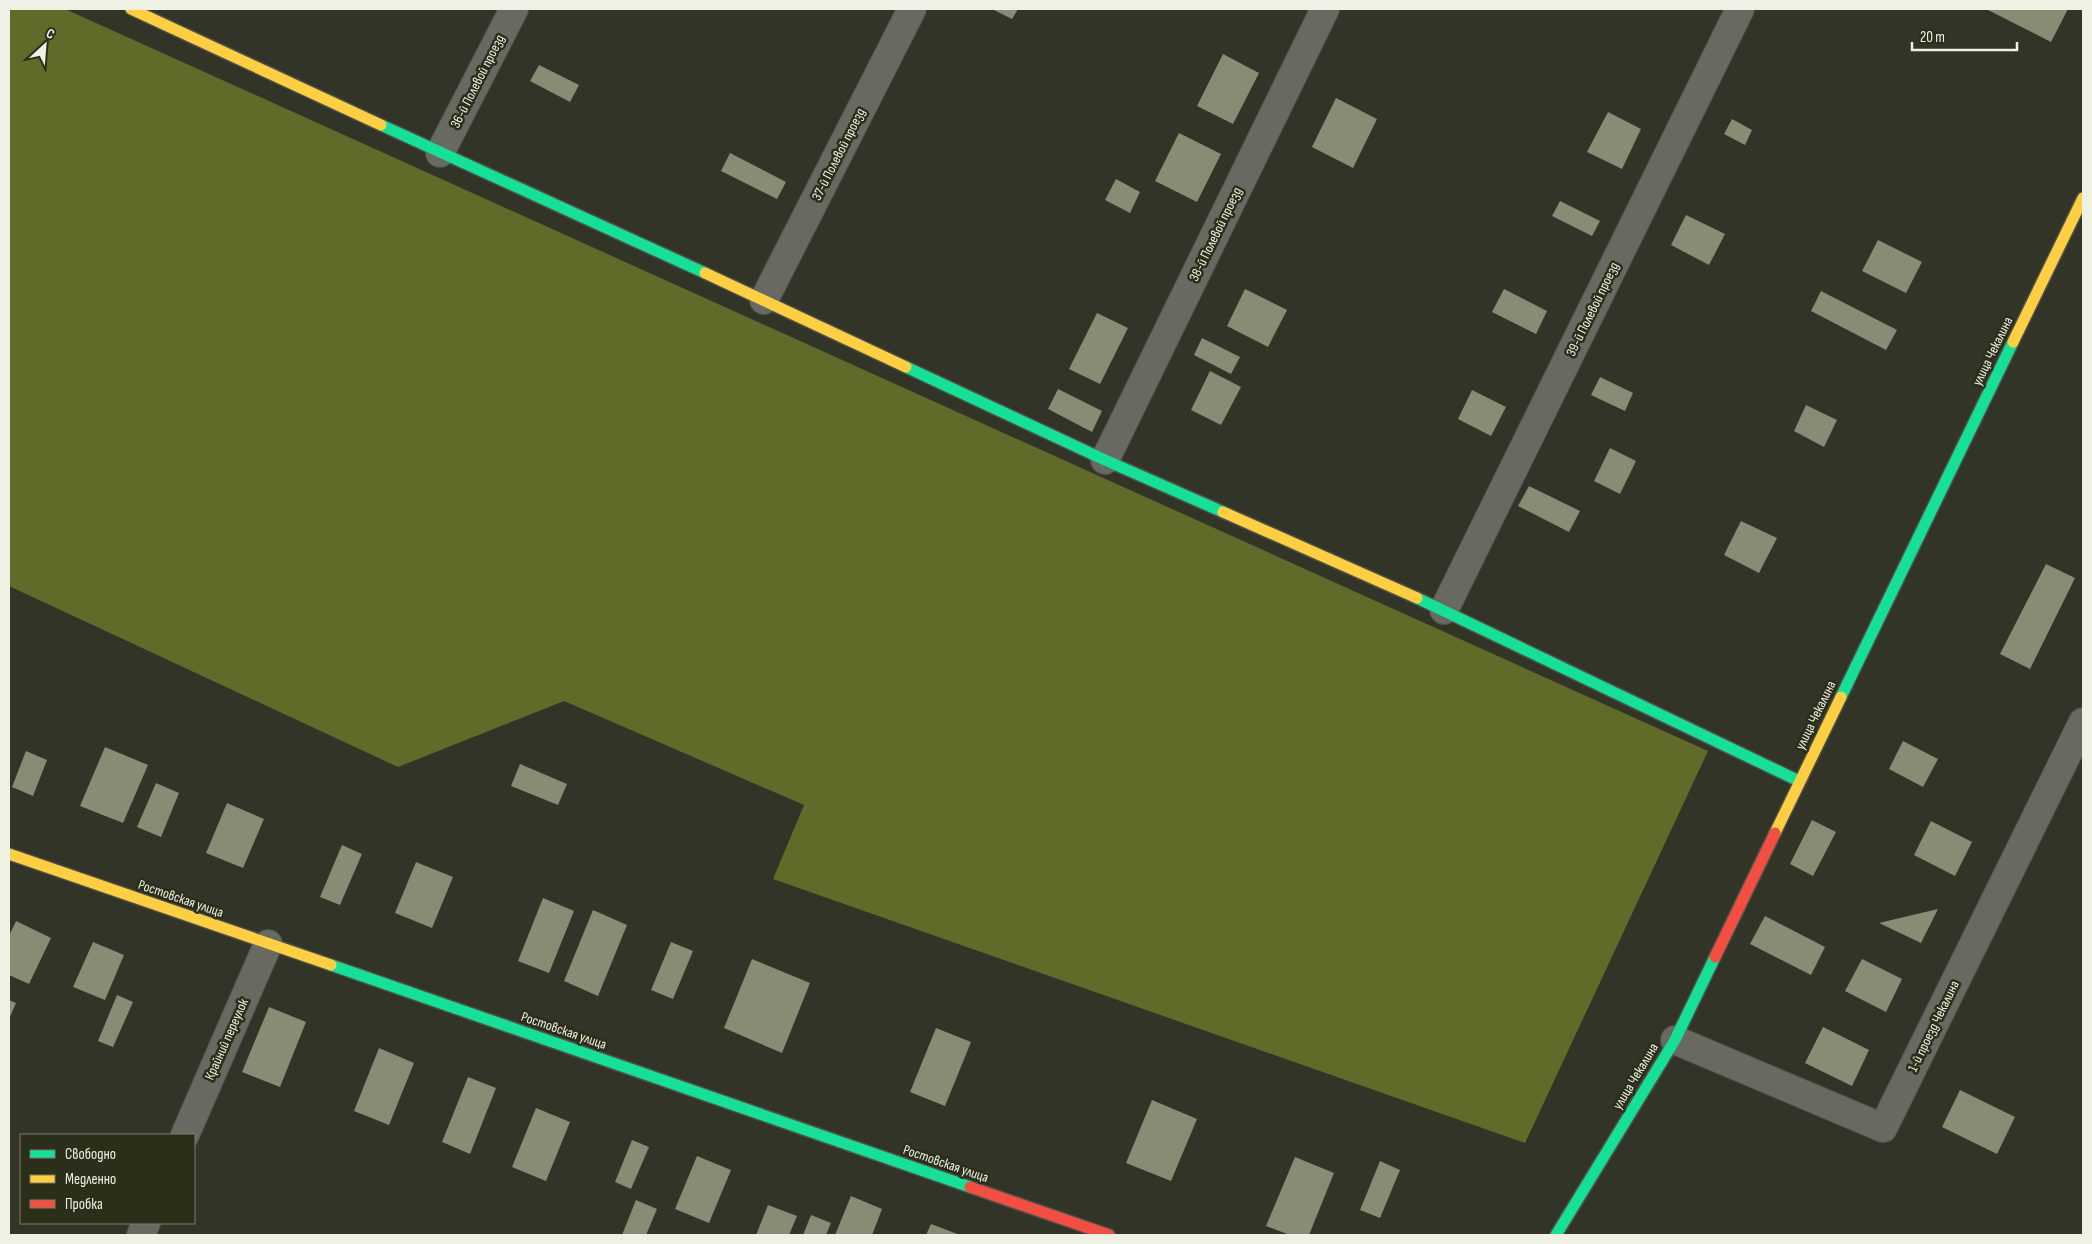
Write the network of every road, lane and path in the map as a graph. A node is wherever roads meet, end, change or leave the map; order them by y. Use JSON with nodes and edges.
{"nodes":[{"id":1,"x":131,"y":9,"type":"edge"},
{"id":2,"x":514,"y":9,"type":"edge"},
{"id":3,"x":912,"y":9,"type":"edge"},
{"id":4,"x":1325,"y":9,"type":"edge"},
{"id":5,"x":1740,"y":9,"type":"edge"},
{"id":6,"x":440,"y":153,"type":"junction"},
{"id":7,"x":2083,"y":198,"type":"edge"},
{"id":8,"x":764,"y":300,"type":"junction"},
{"id":9,"x":1105,"y":460,"type":"junction"},
{"id":10,"x":1444,"y":610,"type":"junction"},
{"id":11,"x":2083,"y":722,"type":"edge"},
{"id":12,"x":1799,"y":782,"type":"junction"},
{"id":13,"x":9,"y":854,"type":"edge"},
{"id":14,"x":268,"y":944,"type":"junction"},
{"id":15,"x":1675,"y":1040,"type":"junction"},
{"id":16,"x":184,"y":1134,"type":"edge"},
{"id":17,"x":1109,"y":1235,"type":"edge"},
{"id":18,"x":1556,"y":1235,"type":"edge"}],
"edges":[{"from":1,"to":6,"type":"street"},
{"from":2,"to":6,"type":"street","name":"36-й Полевой проезд"},
{"from":3,"to":8,"type":"street","name":"37-й Полевой проезд"},
{"from":4,"to":9,"type":"street","name":"38-й Полевой проезд"},
{"from":5,"to":10,"type":"street","name":"39-й Полевой проезд"},
{"from":6,"to":8,"type":"street"},
{"from":7,"to":12,"type":"street","name":"улица Чекалина"},
{"from":8,"to":9,"type":"street"},
{"from":9,"to":10,"type":"street"},
{"from":10,"to":12,"type":"street"},
{"from":11,"to":15,"type":"street","name":"1-й проезд Чекалина"},
{"from":12,"to":15,"type":"street","name":"улица Чекалина"},
{"from":13,"to":14,"type":"street","name":"Ростовская улица"},
{"from":14,"to":16,"type":"street","name":"Крайний переулок"},
{"from":14,"to":17,"type":"street","name":"Ростовская улица"},
{"from":15,"to":18,"type":"street","name":"улица Чекалина"}]}
